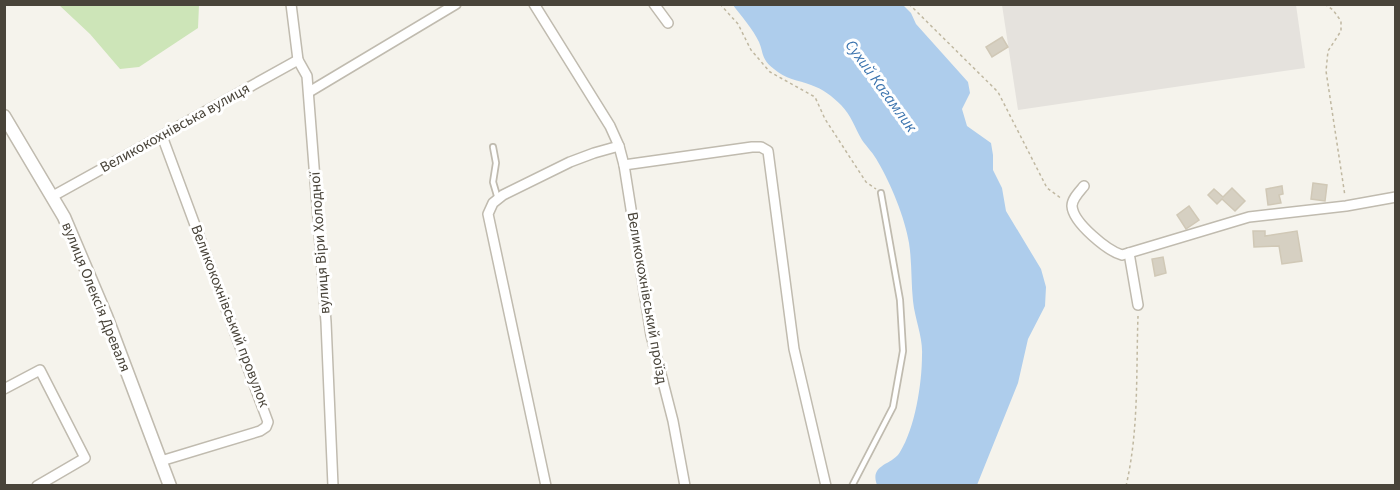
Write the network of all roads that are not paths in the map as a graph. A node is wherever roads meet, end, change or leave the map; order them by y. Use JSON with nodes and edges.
{"nodes":[{"id":1,"x":291,"y":4,"type":"edge"},
{"id":2,"x":456,"y":4,"type":"edge"},
{"id":3,"x":534,"y":4,"type":"edge"},
{"id":4,"x":654,"y":4,"type":"edge"},
{"id":5,"x":668,"y":23,"type":"dead end"},
{"id":6,"x":298,"y":60,"type":"junction"},
{"id":7,"x":309,"y":92,"type":"junction"},
{"id":8,"x":4,"y":117,"type":"edge"},
{"id":9,"x":162,"y":136,"type":"junction"},
{"id":10,"x":619,"y":146,"type":"junction"},
{"id":11,"x":493,"y":147,"type":"dead end"},
{"id":12,"x":624,"y":165,"type":"junction"},
{"id":13,"x":1084,"y":186,"type":"dead end"},
{"id":14,"x":881,"y":193,"type":"road end"},
{"id":15,"x":53,"y":196,"type":"junction"},
{"id":16,"x":1395,"y":197,"type":"edge"},
{"id":17,"x":498,"y":199,"type":"junction"},
{"id":18,"x":1129,"y":253,"type":"junction"},
{"id":19,"x":1138,"y":305,"type":"road end"},
{"id":20,"x":4,"y":389,"type":"edge"},
{"id":21,"x":161,"y":461,"type":"junction"},
{"id":22,"x":37,"y":486,"type":"edge"},
{"id":23,"x":170,"y":486,"type":"edge"},
{"id":24,"x":333,"y":486,"type":"edge"},
{"id":25,"x":546,"y":486,"type":"edge"},
{"id":26,"x":685,"y":486,"type":"edge"},
{"id":27,"x":826,"y":486,"type":"edge"},
{"id":28,"x":852,"y":486,"type":"edge"}],
"edges":[{"from":1,"to":6,"type":"street","name":"вулиця Віри Холодної"},
{"from":2,"to":7,"type":"street"},
{"from":3,"to":10,"type":"street"},
{"from":4,"to":5,"type":"street"},
{"from":6,"to":7,"type":"street","name":"вулиця Віри Холодної"},
{"from":6,"to":9,"type":"street","name":"Великокохнівська вулиця"},
{"from":7,"to":24,"type":"street","name":"вулиця Віри Холодної"},
{"from":8,"to":15,"type":"street","name":"вулиця Олексія Древаля"},
{"from":9,"to":15,"type":"street","name":"Великокохнівська вулиця"},
{"from":9,"to":21,"type":"street","name":"Великокохнівський провулок"},
{"from":10,"to":12,"type":"street","name":"Великокохнівський проїзд"},
{"from":10,"to":17,"type":"street"},
{"from":11,"to":17,"type":"lane"},
{"from":12,"to":26,"type":"street","name":"Великокохнівський проїзд"},
{"from":12,"to":27,"type":"street"},
{"from":13,"to":18,"type":"street"},
{"from":14,"to":28,"type":"lane"},
{"from":15,"to":21,"type":"street","name":"вулиця Олексія Древаля"},
{"from":16,"to":18,"type":"street"},
{"from":17,"to":25,"type":"street"},
{"from":18,"to":19,"type":"street"},
{"from":20,"to":22,"type":"street"},
{"from":21,"to":23,"type":"street","name":"вулиця Олексія Древаля"}]}
